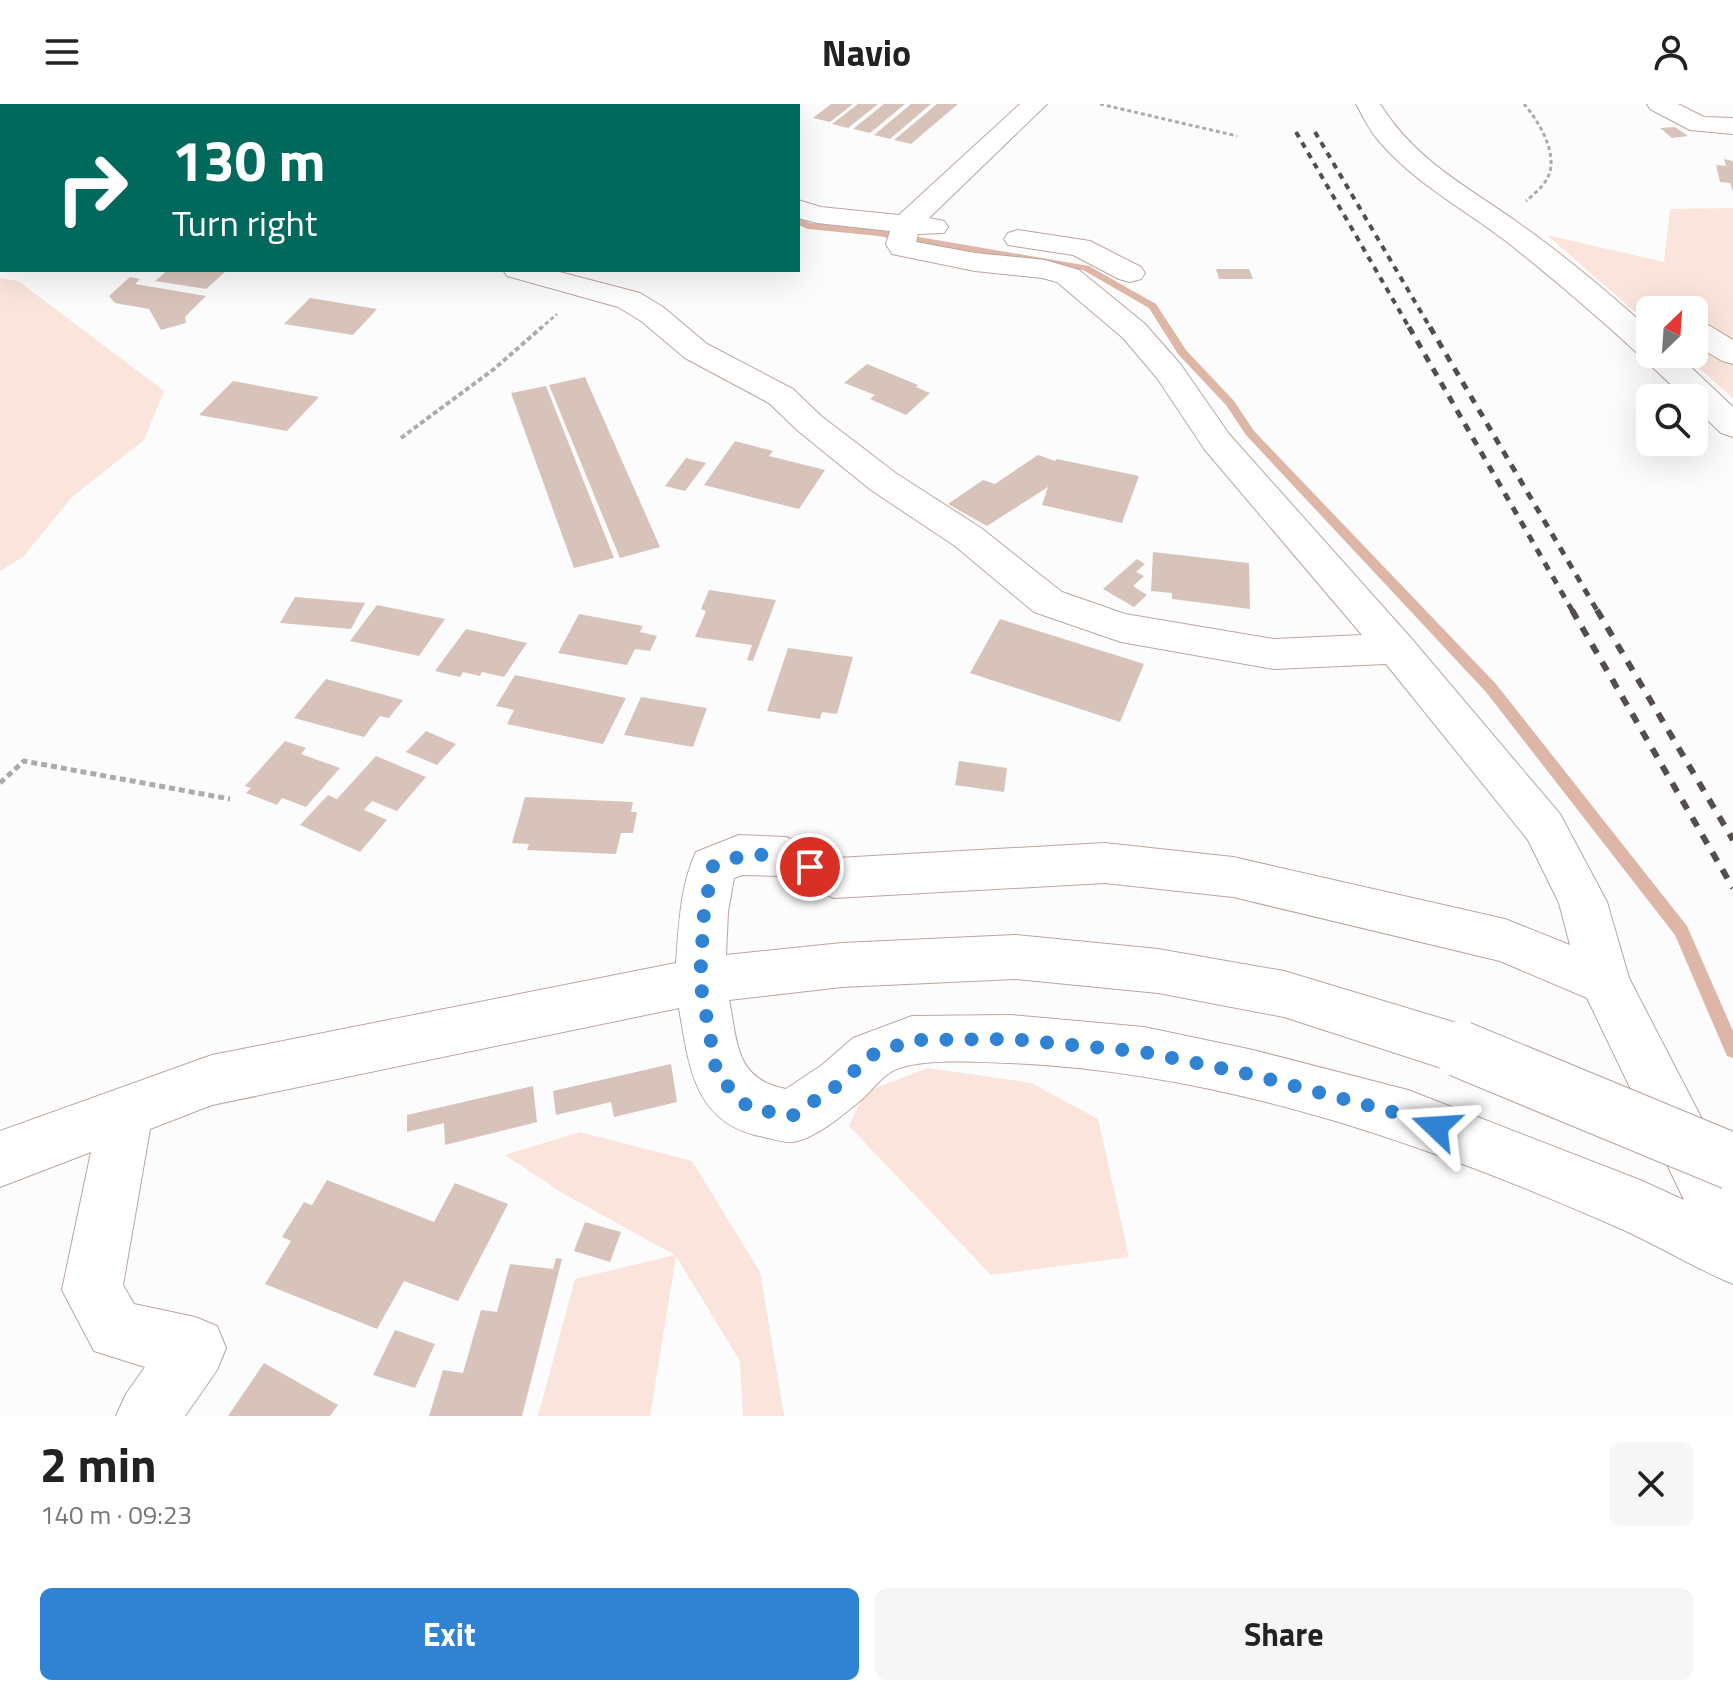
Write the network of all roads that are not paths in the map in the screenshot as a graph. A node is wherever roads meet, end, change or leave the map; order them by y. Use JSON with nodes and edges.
{"nodes":[{"id":1,"x":1035,"y":104,"type":"edge"},
{"id":2,"x":1368,"y":104,"type":"edge"},
{"id":3,"x":1659,"y":104,"type":"edge"},
{"id":4,"x":1733,"y":126,"type":"edge"},
{"id":5,"x":800,"y":209,"type":"edge"},
{"id":6,"x":904,"y":234,"type":"junction"},
{"id":7,"x":526,"y":272,"type":"edge"},
{"id":8,"x":1130,"y":273,"type":"dead end"},
{"id":9,"x":1594,"y":296,"type":"junction"},
{"id":10,"x":1636,"y":302,"type":"edge"},
{"id":11,"x":1636,"y":334,"type":"edge"},
{"id":12,"x":1708,"y":339,"type":"edge"},
{"id":13,"x":1733,"y":354,"type":"edge"},
{"id":14,"x":1673,"y":368,"type":"edge"},
{"id":15,"x":1733,"y":379,"type":"edge"},
{"id":16,"x":1689,"y":383,"type":"junction"},
{"id":17,"x":1733,"y":426,"type":"edge"},
{"id":18,"x":1397,"y":649,"type":"junction"},
{"id":19,"x":700,"y":981,"type":"junction"},
{"id":20,"x":1605,"y":982,"type":"junction"},
{"id":21,"x":126,"y":1112,"type":"junction"},
{"id":22,"x":0,"y":1159,"type":"edge"},
{"id":23,"x":1733,"y":1162,"type":"edge"},
{"id":24,"x":1733,"y":1239,"type":"edge"},
{"id":25,"x":1733,"y":1255,"type":"edge"},
{"id":26,"x":148,"y":1416,"type":"edge"}],
"edges":[{"from":1,"to":6,"type":"street"},
{"from":2,"to":9,"type":"street"},
{"from":3,"to":4,"type":"street"},
{"from":5,"to":6,"type":"street"},
{"from":6,"to":8,"type":"street"},
{"from":6,"to":18,"type":"street"},
{"from":7,"to":18,"type":"street"},
{"from":9,"to":10,"type":"street"},
{"from":9,"to":11,"type":"street"},
{"from":12,"to":13,"type":"street"},
{"from":14,"to":16,"type":"street"},
{"from":15,"to":16,"type":"street"},
{"from":16,"to":17,"type":"street"},
{"from":18,"to":20,"type":"street"},
{"from":19,"to":20,"type":"street"},
{"from":19,"to":21,"type":"street"},
{"from":19,"to":23,"type":"street","bridge":true},
{"from":19,"to":25,"type":"street"},
{"from":20,"to":24,"type":"street"},
{"from":21,"to":22,"type":"street"},
{"from":21,"to":26,"type":"street"}]}
